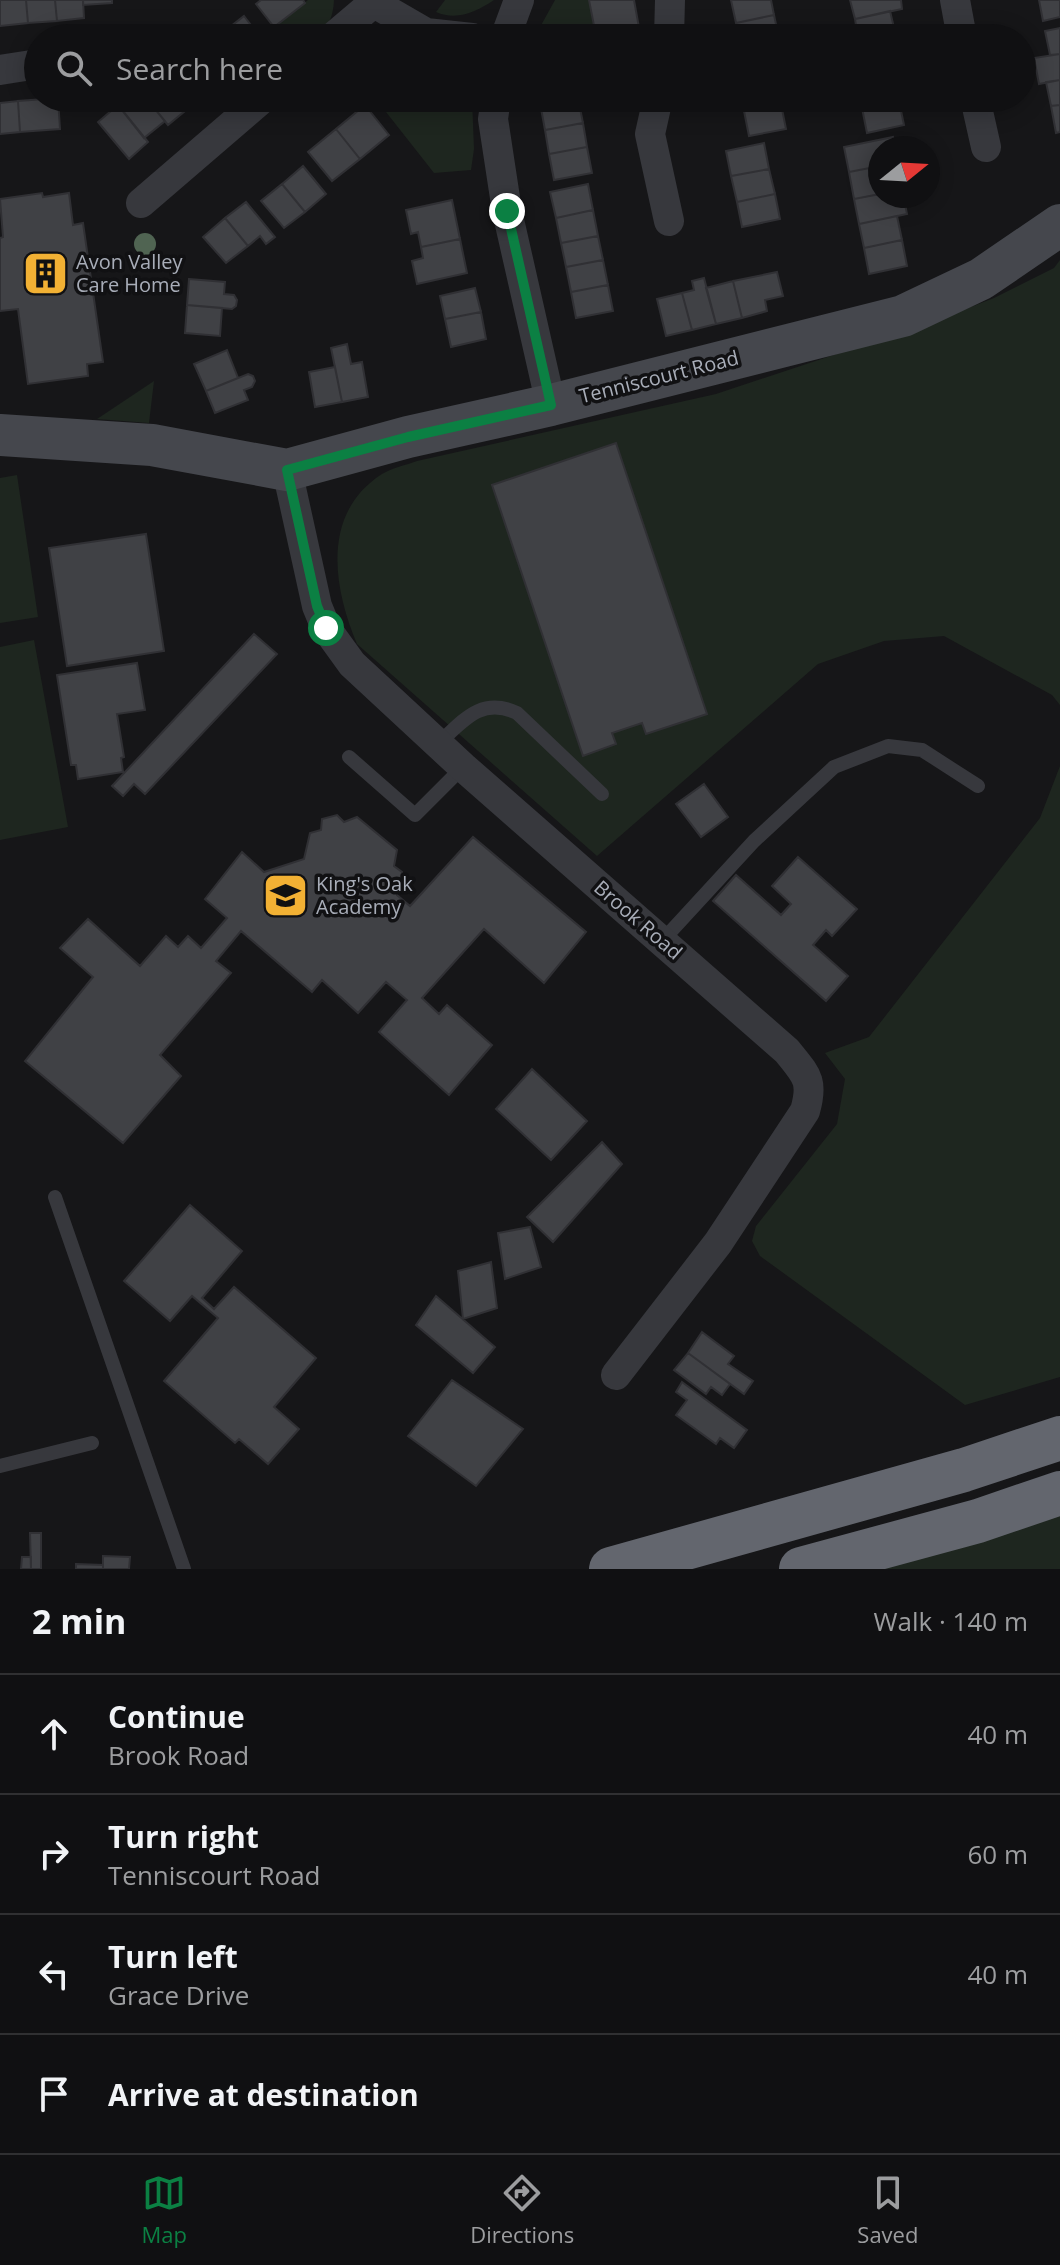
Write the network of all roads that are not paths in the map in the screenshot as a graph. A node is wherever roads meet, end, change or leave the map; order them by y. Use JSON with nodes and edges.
{"nodes":[{"id":1,"x":519,"y":0,"type":"edge"},
{"id":2,"x":670,"y":0,"type":"edge"},
{"id":3,"x":955,"y":0,"type":"edge"},
{"id":4,"x":370,"y":2,"type":"edge"},
{"id":5,"x":347,"y":24,"type":"edge"},
{"id":6,"x":410,"y":24,"type":"edge"},
{"id":7,"x":510,"y":24,"type":"edge"},
{"id":8,"x":669,"y":24,"type":"edge"},
{"id":9,"x":959,"y":24,"type":"edge"},
{"id":10,"x":24,"y":66,"type":"edge"},
{"id":11,"x":0,"y":70,"type":"edge"},
{"id":12,"x":247,"y":112,"type":"edge"},
{"id":13,"x":494,"y":112,"type":"edge"},
{"id":14,"x":655,"y":112,"type":"edge"},
{"id":15,"x":978,"y":112,"type":"edge"},
{"id":16,"x":986,"y":147,"type":"dead end"},
{"id":17,"x":141,"y":203,"type":"dead end"},
{"id":18,"x":669,"y":221,"type":"dead end"},
{"id":19,"x":1060,"y":225,"type":"edge"},
{"id":20,"x":551,"y":405,"type":"junction"},
{"id":21,"x":0,"y":435,"type":"edge"},
{"id":22,"x":287,"y":470,"type":"junction"},
{"id":23,"x":438,"y":744,"type":"junction"},
{"id":24,"x":349,"y":757,"type":"dead end"},
{"id":25,"x":463,"y":767,"type":"junction"},
{"id":26,"x":978,"y":786,"type":"dead end"},
{"id":27,"x":602,"y":794,"type":"dead end"},
{"id":28,"x":662,"y":941,"type":"junction"},
{"id":29,"x":55,"y":1197,"type":"dead end"},
{"id":30,"x":616,"y":1375,"type":"dead end"},
{"id":31,"x":1060,"y":1438,"type":"edge"},
{"id":32,"x":92,"y":1443,"type":"dead end"},
{"id":33,"x":0,"y":1466,"type":"edge"},
{"id":34,"x":1060,"y":1493,"type":"edge"},
{"id":35,"x":184,"y":1569,"type":"edge"},
{"id":36,"x":611,"y":1569,"type":"edge"},
{"id":37,"x":801,"y":1569,"type":"edge"}],
"edges":[{"from":1,"to":7,"type":"street"},
{"from":2,"to":8,"type":"street"},
{"from":3,"to":9,"type":"street"},
{"from":4,"to":5,"type":"street"},
{"from":4,"to":6,"type":"street"},
{"from":10,"to":11,"type":"street"},
{"from":12,"to":17,"type":"street"},
{"from":13,"to":20,"type":"street"},
{"from":14,"to":18,"type":"street"},
{"from":15,"to":16,"type":"street"},
{"from":19,"to":20,"type":"street","name":"Tenniscourt Road"},
{"from":20,"to":22,"type":"street","name":"Tenniscourt Road"},
{"from":21,"to":22,"type":"street","name":"Tenniscourt Road"},
{"from":22,"to":23,"type":"street","name":"Brook Road"},
{"from":23,"to":25,"type":"street","name":"Brook Road"},
{"from":23,"to":27,"type":"lane"},
{"from":24,"to":25,"type":"lane"},
{"from":25,"to":28,"type":"street","name":"Brook Road"},
{"from":26,"to":28,"type":"lane"},
{"from":28,"to":30,"type":"street","name":"Brook Road"},
{"from":29,"to":35,"type":"lane"},
{"from":31,"to":36,"type":"highway"},
{"from":32,"to":33,"type":"lane"},
{"from":34,"to":37,"type":"highway"}]}
